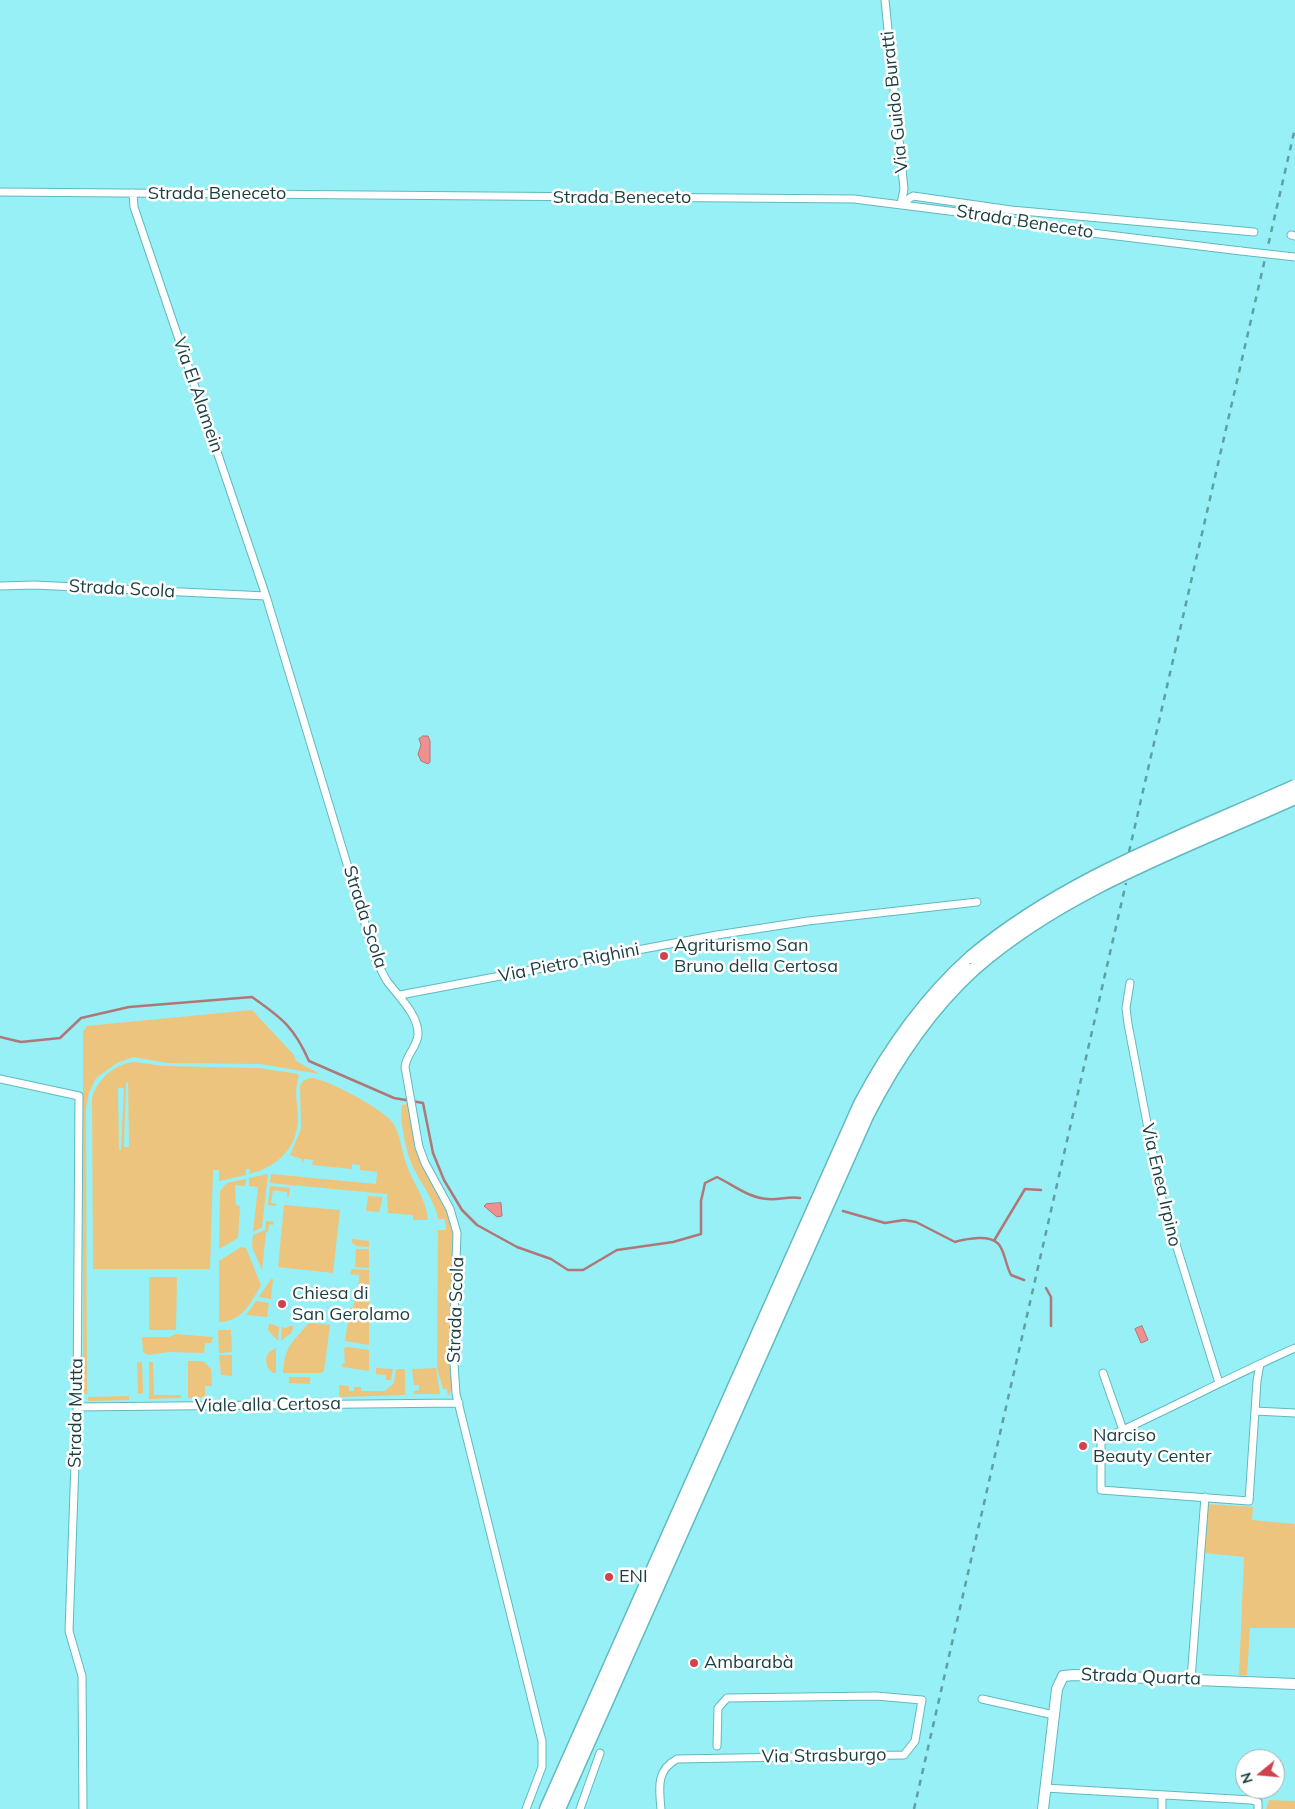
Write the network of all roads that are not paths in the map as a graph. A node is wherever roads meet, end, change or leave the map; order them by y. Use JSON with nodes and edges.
{"nodes":[{"id":1,"x":885,"y":0,"type":"edge"},
{"id":2,"x":0,"y":192,"type":"edge"},
{"id":3,"x":133,"y":193,"type":"junction"},
{"id":4,"x":901,"y":204,"type":"junction"},
{"id":5,"x":1254,"y":232,"type":"dead end"},
{"id":6,"x":1295,"y":257,"type":"edge"},
{"id":7,"x":0,"y":586,"type":"edge"},
{"id":8,"x":266,"y":596,"type":"junction"},
{"id":9,"x":1295,"y":786,"type":"edge"},
{"id":10,"x":1295,"y":798,"type":"edge"},
{"id":11,"x":977,"y":902,"type":"dead end"},
{"id":12,"x":972,"y":963,"type":"junction"},
{"id":13,"x":1130,"y":983,"type":"dead end"},
{"id":14,"x":400,"y":995,"type":"junction"},
{"id":15,"x":0,"y":1079,"type":"edge"},
{"id":16,"x":1295,"y":1348,"type":"edge"},
{"id":17,"x":1260,"y":1364,"type":"junction"},
{"id":18,"x":1103,"y":1373,"type":"dead end"},
{"id":19,"x":1219,"y":1383,"type":"junction"},
{"id":20,"x":459,"y":1403,"type":"junction"},
{"id":21,"x":77,"y":1407,"type":"junction"},
{"id":22,"x":1256,"y":1411,"type":"junction"},
{"id":23,"x":1295,"y":1413,"type":"edge"},
{"id":24,"x":1123,"y":1430,"type":"junction"},
{"id":25,"x":1205,"y":1497,"type":"junction"},
{"id":26,"x":1191,"y":1679,"type":"junction"},
{"id":27,"x":1295,"y":1684,"type":"edge"},
{"id":28,"x":982,"y":1699,"type":"dead end"},
{"id":29,"x":1054,"y":1715,"type":"junction"},
{"id":30,"x":717,"y":1746,"type":"junction"},
{"id":31,"x":600,"y":1753,"type":"dead end"},
{"id":32,"x":706,"y":1757,"type":"junction"},
{"id":33,"x":727,"y":1757,"type":"junction"},
{"id":34,"x":1045,"y":1788,"type":"junction"},
{"id":35,"x":1162,"y":1796,"type":"junction"},
{"id":36,"x":1258,"y":1806,"type":"edge"},
{"id":37,"x":83,"y":1809,"type":"edge"},
{"id":38,"x":526,"y":1809,"type":"edge"},
{"id":39,"x":546,"y":1809,"type":"edge"},
{"id":40,"x":559,"y":1809,"type":"edge"},
{"id":41,"x":580,"y":1809,"type":"edge"},
{"id":42,"x":660,"y":1809,"type":"edge"},
{"id":43,"x":1043,"y":1809,"type":"edge"},
{"id":44,"x":1162,"y":1809,"type":"edge"}],
"edges":[{"from":1,"to":4,"type":"street","name":"Via Guido Buratti"},
{"from":2,"to":3,"type":"street","name":"Strada Beneceto"},
{"from":3,"to":4,"type":"street","name":"Strada Beneceto"},
{"from":3,"to":8,"type":"street","name":"Via El Alamein"},
{"from":4,"to":5,"type":"street"},
{"from":4,"to":6,"type":"street","name":"Strada Beneceto","bridge":true},
{"from":7,"to":8,"type":"street","name":"Strada Scola"},
{"from":8,"to":14,"type":"street","name":"Strada Scola"},
{"from":9,"to":12,"type":"highway","bridge":true},
{"from":10,"to":12,"type":"highway","bridge":true},
{"from":11,"to":14,"type":"street","name":"Via Pietro Righini"},
{"from":12,"to":39,"type":"highway"},
{"from":12,"to":40,"type":"highway"},
{"from":13,"to":19,"type":"street","name":"Via Enea Irpino"},
{"from":14,"to":20,"type":"street","name":"Strada Scola"},
{"from":15,"to":21,"type":"street","name":"Strada Mutta"},
{"from":16,"to":17,"type":"street"},
{"from":17,"to":19,"type":"street"},
{"from":17,"to":22,"type":"street"},
{"from":18,"to":24,"type":"street"},
{"from":19,"to":24,"type":"street"},
{"from":20,"to":21,"type":"street","name":"Viale alla Certosa"},
{"from":20,"to":38,"type":"street","name":"Strada Scola"},
{"from":21,"to":37,"type":"street","name":"Strada Mutta"},
{"from":22,"to":23,"type":"street"},
{"from":22,"to":25,"type":"street"},
{"from":24,"to":25,"type":"street"},
{"from":25,"to":26,"type":"street"},
{"from":26,"to":27,"type":"street","name":"Strada Quarta"},
{"from":26,"to":29,"type":"street","name":"Strada Quarta"},
{"from":28,"to":29,"type":"street"},
{"from":29,"to":34,"type":"street","name":"Strada Quarta"},
{"from":30,"to":32,"type":"street"},
{"from":30,"to":33,"type":"street"},
{"from":30,"to":33,"type":"street","name":"Via Strasburgo"},
{"from":31,"to":41,"type":"street"},
{"from":32,"to":33,"type":"street","name":"Via Strasburgo"},
{"from":32,"to":42,"type":"street","name":"Via Strasburgo"},
{"from":34,"to":35,"type":"street"},
{"from":34,"to":43,"type":"street","name":"Strada Quarta"},
{"from":35,"to":36,"type":"street"},
{"from":35,"to":44,"type":"street"}]}
